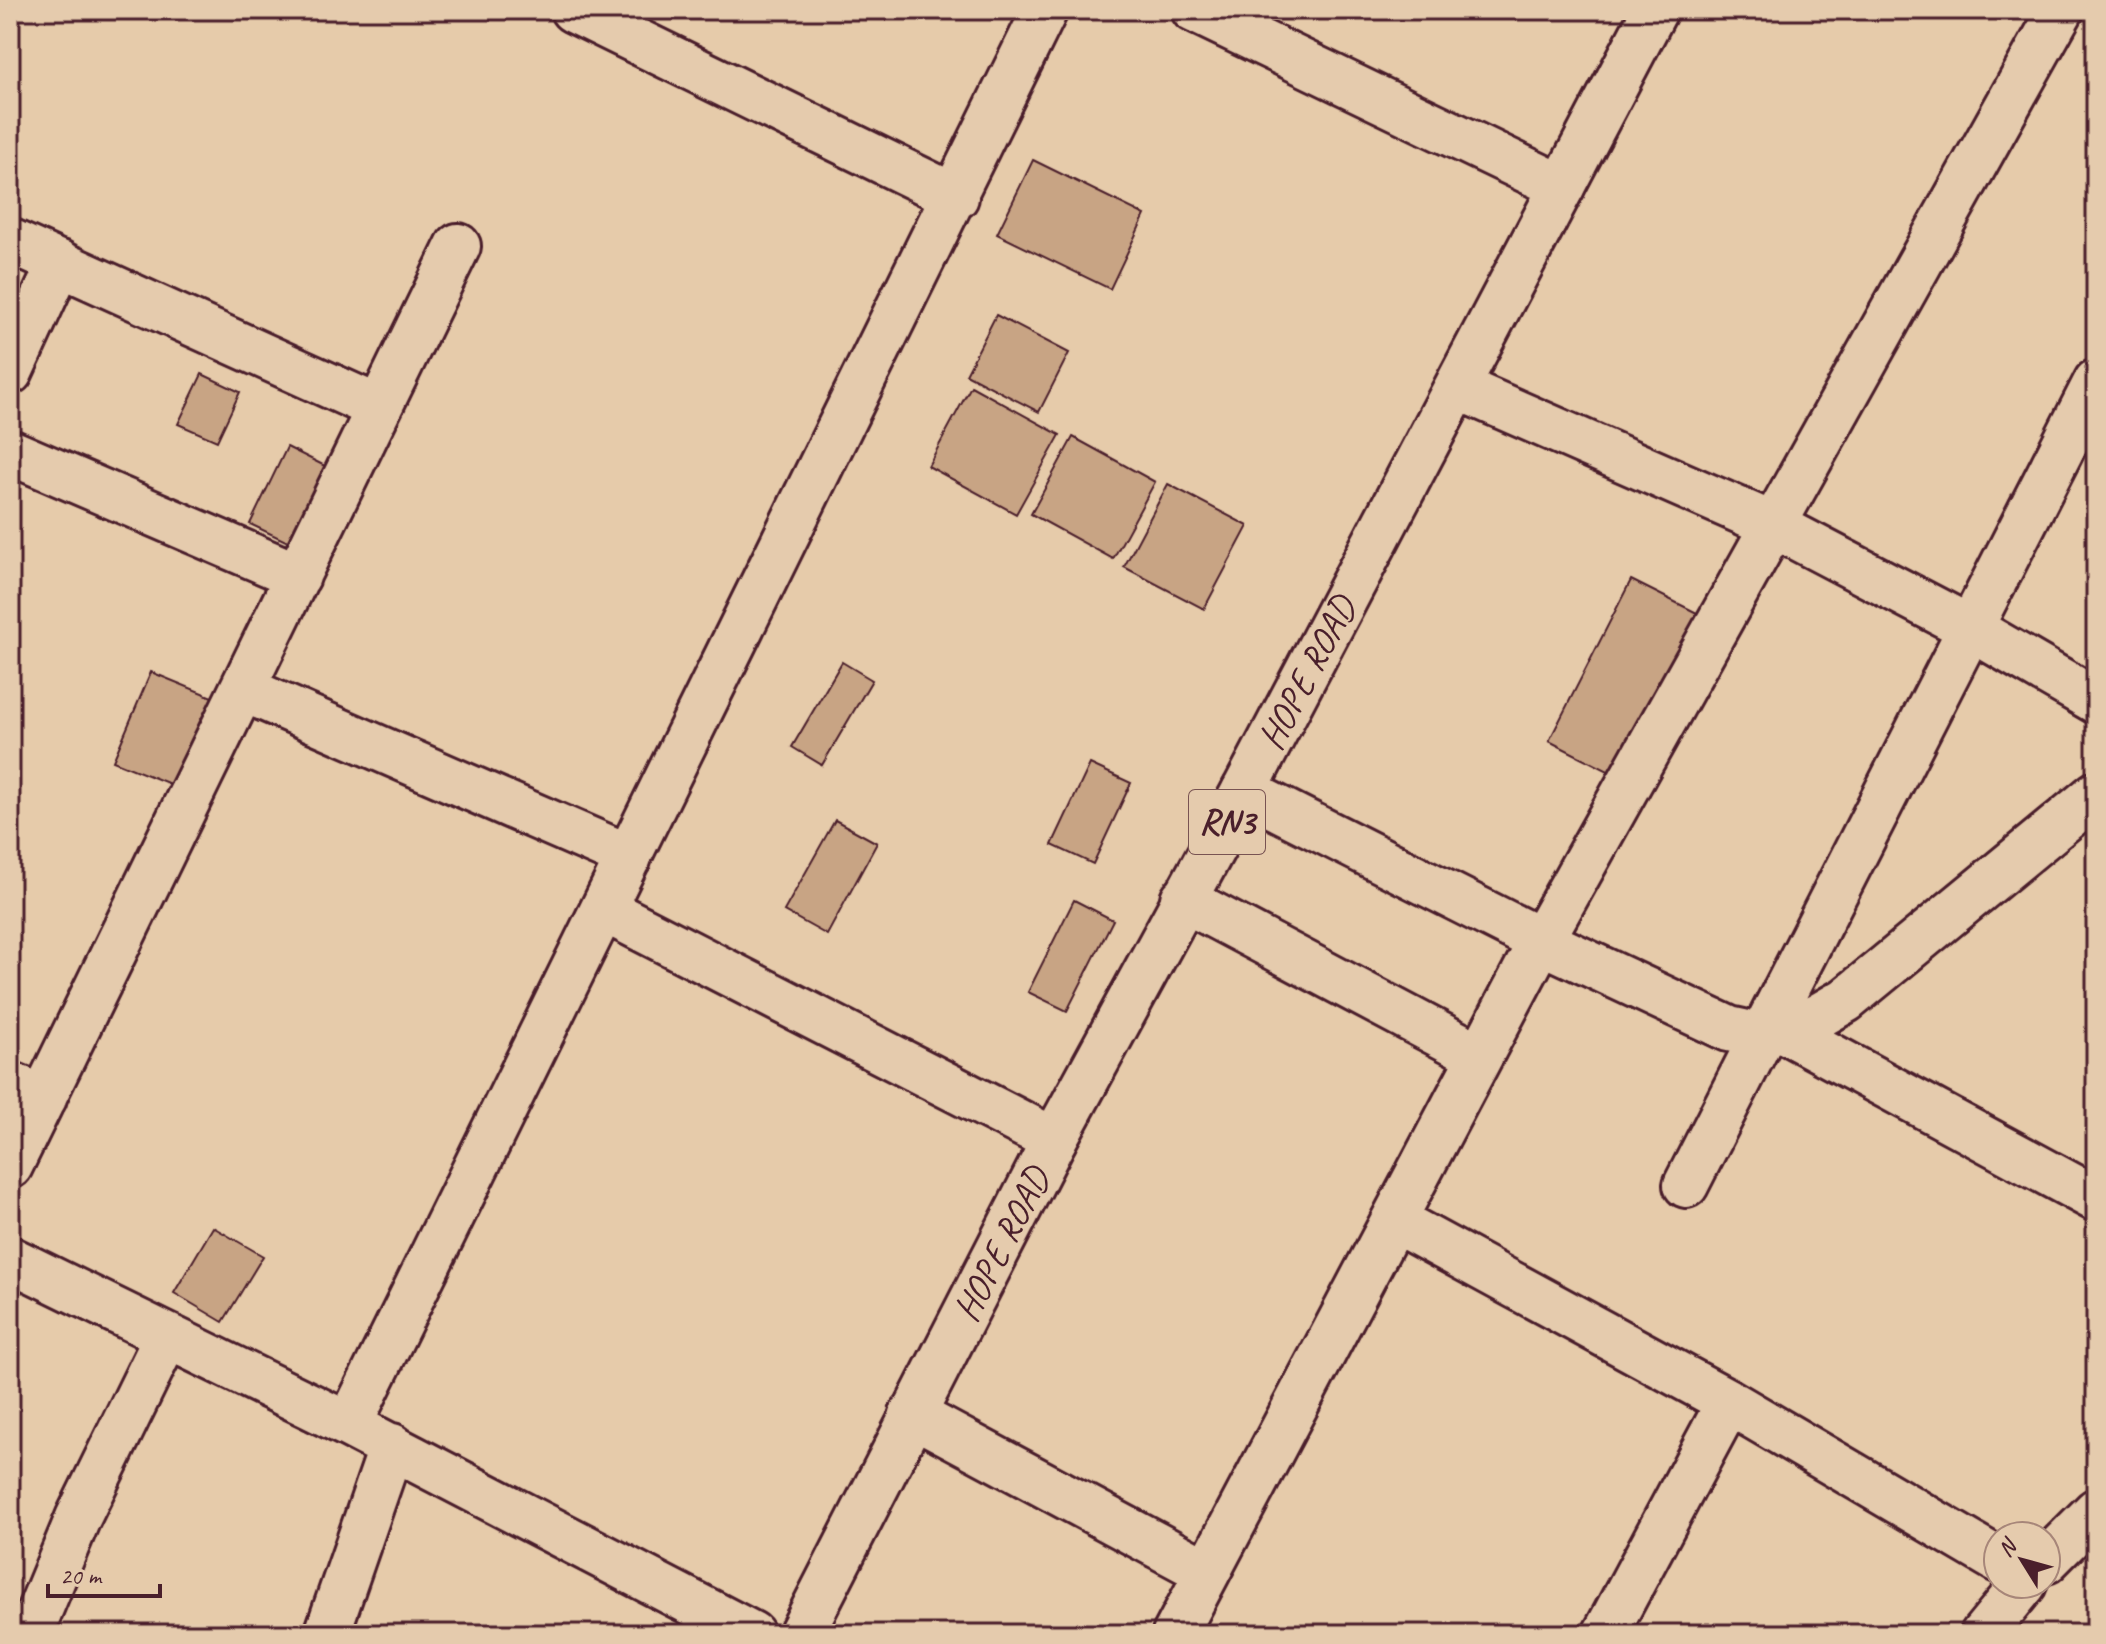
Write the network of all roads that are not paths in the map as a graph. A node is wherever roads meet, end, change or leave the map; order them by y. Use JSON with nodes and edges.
{"nodes":[{"id":1,"x":1045,"y":10,"type":"edge"},
{"id":2,"x":1194,"y":10,"type":"edge"},
{"id":3,"x":1655,"y":10,"type":"edge"},
{"id":4,"x":2061,"y":10,"type":"edge"},
{"id":5,"x":577,"y":11,"type":"edge"},
{"id":6,"x":1562,"y":187,"type":"junction"},
{"id":7,"x":956,"y":197,"type":"junction"},
{"id":8,"x":10,"y":241,"type":"edge"},
{"id":9,"x":458,"y":246,"type":"dead end"},
{"id":10,"x":60,"y":263,"type":"junction"},
{"id":11,"x":10,"y":372,"type":"edge"},
{"id":12,"x":2096,"y":382,"type":"edge"},
{"id":13,"x":1458,"y":387,"type":"junction"},
{"id":14,"x":379,"y":408,"type":"junction"},
{"id":15,"x":10,"y":452,"type":"edge"},
{"id":16,"x":1773,"y":525,"type":"junction"},
{"id":17,"x":298,"y":576,"type":"junction"},
{"id":18,"x":1970,"y":628,"type":"junction"},
{"id":19,"x":243,"y":689,"type":"junction"},
{"id":20,"x":2096,"y":701,"type":"edge"},
{"id":21,"x":1244,"y":791,"type":"junction"},
{"id":22,"x":2096,"y":794,"type":"edge"},
{"id":23,"x":629,"y":857,"type":"junction"},
{"id":24,"x":1183,"y":899,"type":"junction"},
{"id":25,"x":603,"y":909,"type":"junction"},
{"id":26,"x":1541,"y":941,"type":"junction"},
{"id":27,"x":1772,"y":1033,"type":"junction"},
{"id":28,"x":1480,"y":1056,"type":"junction"},
{"id":29,"x":27,"y":1091,"type":"edge"},
{"id":30,"x":1054,"y":1140,"type":"junction"},
{"id":31,"x":10,"y":1166,"type":"edge"},
{"id":32,"x":1686,"y":1185,"type":"dead end"},
{"id":33,"x":2096,"y":1199,"type":"edge"},
{"id":34,"x":1394,"y":1220,"type":"junction"},
{"id":35,"x":10,"y":1259,"type":"edge"},
{"id":36,"x":167,"y":1336,"type":"junction"},
{"id":37,"x":1729,"y":1402,"type":"junction"},
{"id":38,"x":912,"y":1414,"type":"junction"},
{"id":39,"x":349,"y":1425,"type":"junction"},
{"id":40,"x":392,"y":1446,"type":"junction"},
{"id":41,"x":2096,"y":1511,"type":"edge"},
{"id":42,"x":2062,"y":1545,"type":"edge"},
{"id":43,"x":1982,"y":1551,"type":"edge"},
{"id":44,"x":1207,"y":1572,"type":"junction"},
{"id":45,"x":2011,"y":1600,"type":"edge"},
{"id":46,"x":30,"y":1634,"type":"edge"},
{"id":47,"x":327,"y":1634,"type":"edge"},
{"id":48,"x":752,"y":1634,"type":"edge"},
{"id":49,"x":801,"y":1634,"type":"edge"},
{"id":50,"x":1175,"y":1634,"type":"edge"},
{"id":51,"x":1605,"y":1634,"type":"edge"},
{"id":52,"x":1983,"y":1634,"type":"edge"}],
"edges":[{"from":1,"to":7,"type":"main road"},
{"from":2,"to":6,"type":"main road"},
{"from":3,"to":6,"type":"main road","name":"HOPE ROAD","number":"RN3"},
{"from":4,"to":16,"type":"main road"},
{"from":5,"to":7,"type":"main road"},
{"from":6,"to":13,"type":"main road","name":"HOPE ROAD","number":"RN3"},
{"from":7,"to":23,"type":"main road"},
{"from":8,"to":10,"type":"main road"},
{"from":9,"to":14,"type":"main road"},
{"from":10,"to":11,"type":"main road"},
{"from":10,"to":14,"type":"main road"},
{"from":12,"to":18,"type":"main road"},
{"from":13,"to":16,"type":"main road"},
{"from":13,"to":21,"type":"main road","name":"HOPE ROAD","number":"RN3"},
{"from":14,"to":17,"type":"main road"},
{"from":15,"to":17,"type":"main road"},
{"from":16,"to":18,"type":"main road"},
{"from":16,"to":26,"type":"main road"},
{"from":17,"to":19,"type":"main road"},
{"from":18,"to":20,"type":"main road"},
{"from":18,"to":27,"type":"main road"},
{"from":19,"to":23,"type":"main road"},
{"from":19,"to":29,"type":"main road"},
{"from":21,"to":24,"type":"main road","name":"HOPE ROAD","number":"RN3"},
{"from":21,"to":26,"type":"main road"},
{"from":22,"to":27,"type":"main road"},
{"from":23,"to":25,"type":"main road"},
{"from":24,"to":28,"type":"main road"},
{"from":24,"to":30,"type":"main road","name":"HOPE ROAD","number":"RN3"},
{"from":25,"to":30,"type":"main road"},
{"from":25,"to":39,"type":"main road"},
{"from":26,"to":27,"type":"main road"},
{"from":26,"to":28,"type":"main road"},
{"from":27,"to":32,"type":"main road"},
{"from":27,"to":33,"type":"main road"},
{"from":28,"to":34,"type":"main road"},
{"from":29,"to":31,"type":"main road"},
{"from":30,"to":38,"type":"main road","name":"HOPE ROAD","number":"RN3"},
{"from":34,"to":37,"type":"main road"},
{"from":34,"to":44,"type":"main road"},
{"from":35,"to":36,"type":"main road"},
{"from":36,"to":39,"type":"main road"},
{"from":36,"to":46,"type":"main road"},
{"from":37,"to":43,"type":"main road"},
{"from":37,"to":51,"type":"main road"},
{"from":38,"to":44,"type":"main road"},
{"from":38,"to":49,"type":"main road","name":"HOPE ROAD","number":"RN3"},
{"from":39,"to":40,"type":"main road"},
{"from":40,"to":47,"type":"main road"},
{"from":40,"to":48,"type":"main road"},
{"from":41,"to":42,"type":"main road"},
{"from":44,"to":50,"type":"main road"},
{"from":45,"to":52,"type":"main road"}]}
